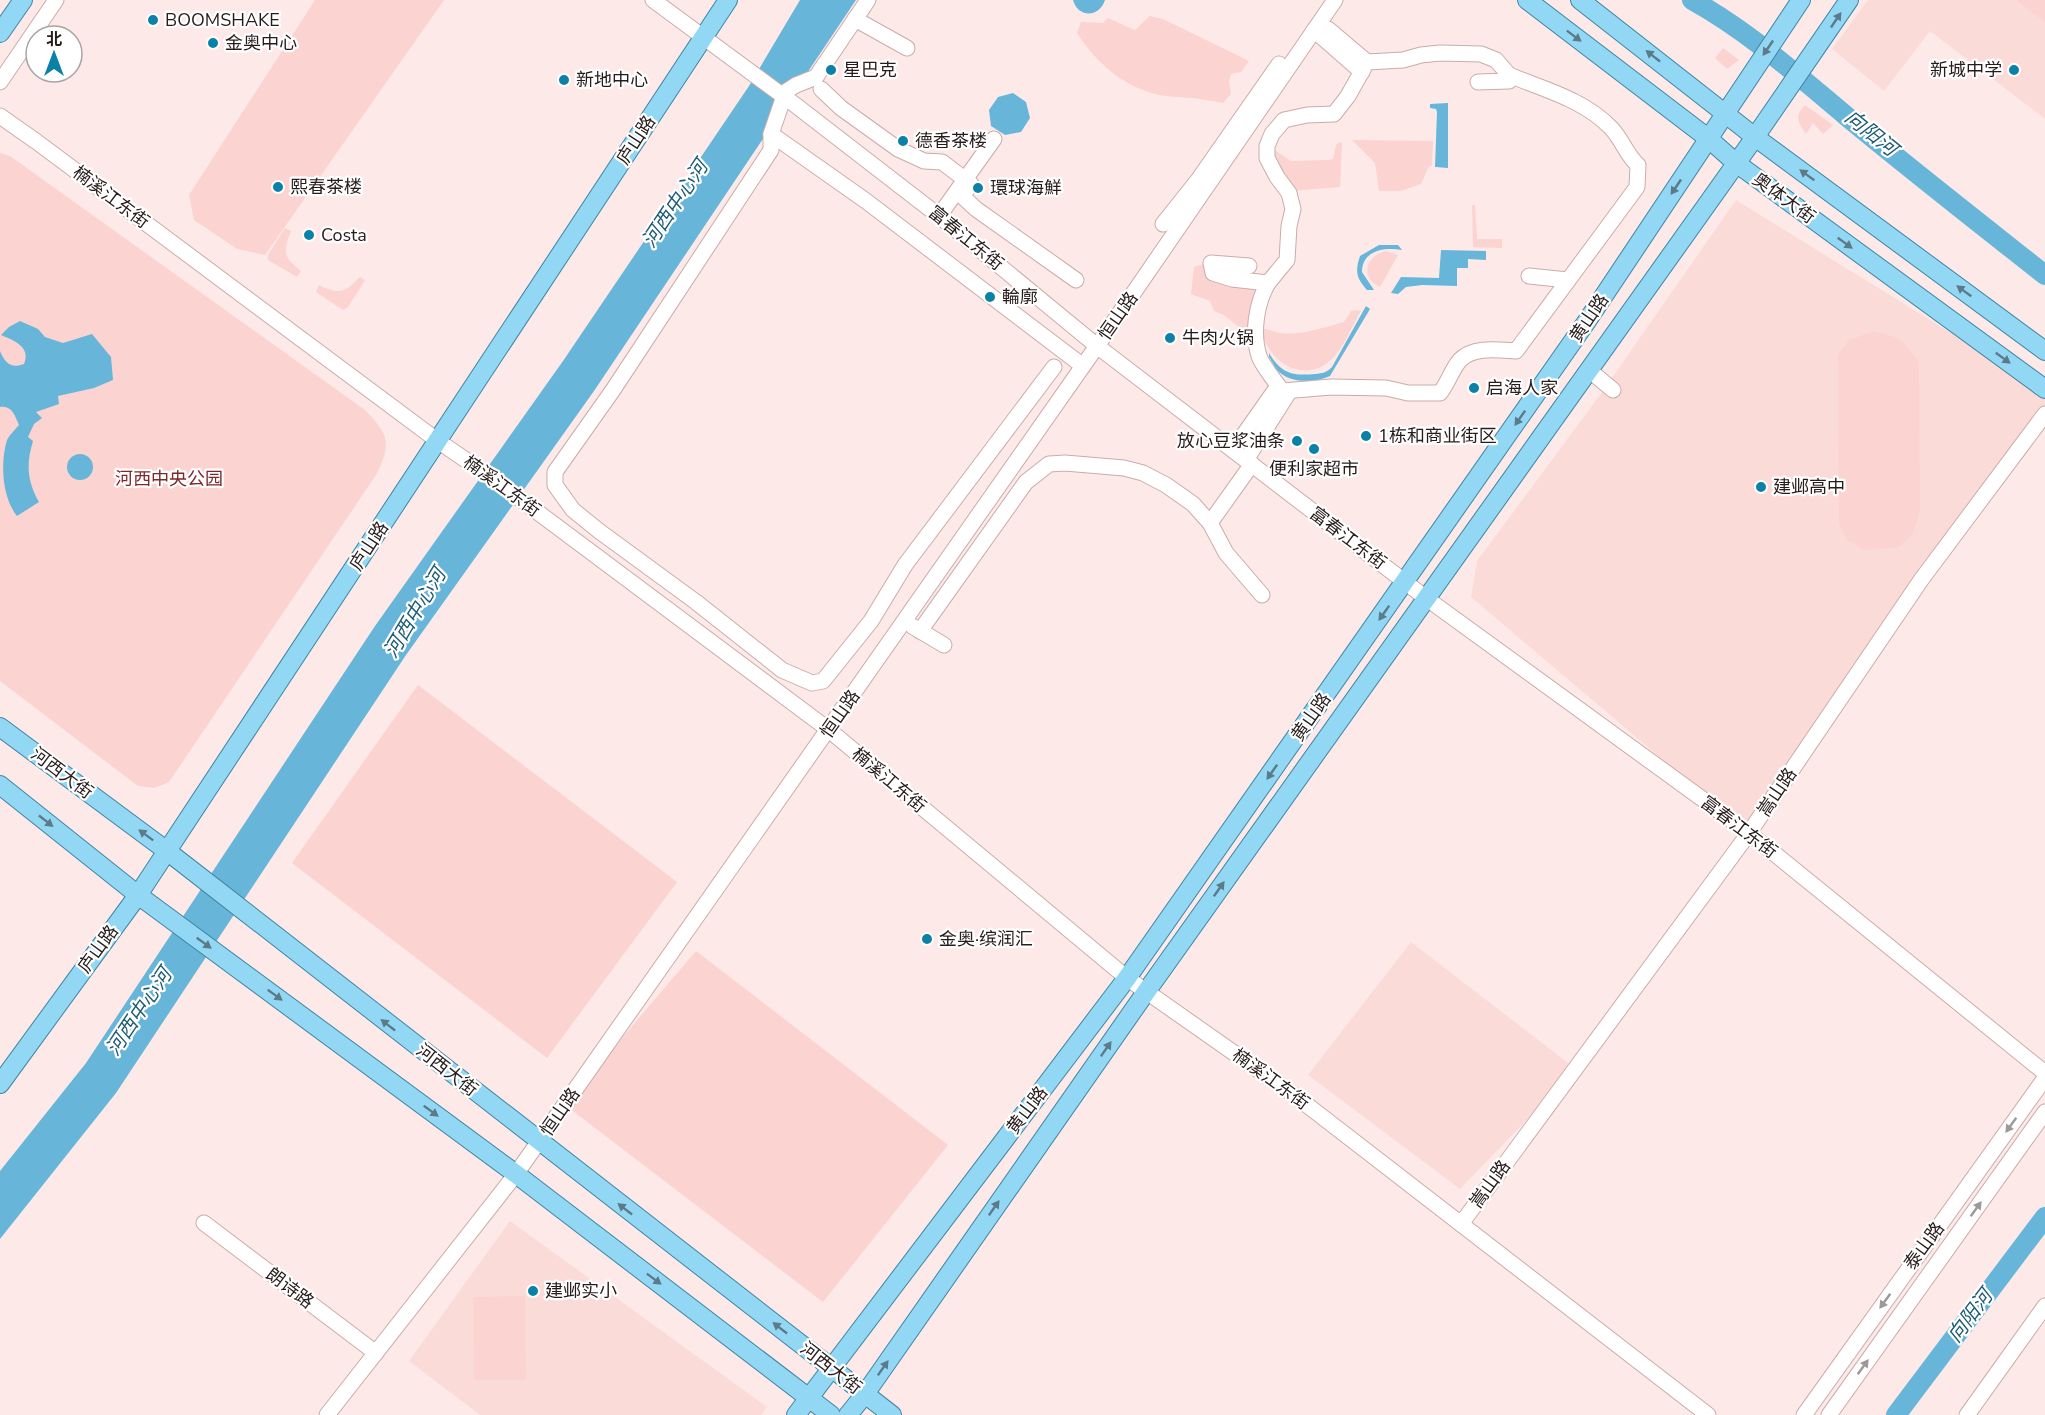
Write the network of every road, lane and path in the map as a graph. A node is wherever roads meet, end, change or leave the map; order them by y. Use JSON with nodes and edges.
{"nodes":[{"id":1,"x":23,"y":0,"type":"edge"},
{"id":2,"x":56,"y":0,"type":"edge"},
{"id":3,"x":653,"y":0,"type":"edge"},
{"id":4,"x":728,"y":0,"type":"edge"},
{"id":5,"x":868,"y":0,"type":"edge"},
{"id":6,"x":1324,"y":0,"type":"edge"},
{"id":7,"x":1335,"y":0,"type":"edge"},
{"id":8,"x":1527,"y":0,"type":"edge"},
{"id":9,"x":1580,"y":0,"type":"edge"},
{"id":10,"x":1801,"y":0,"type":"edge"},
{"id":11,"x":1849,"y":0,"type":"edge"},
{"id":12,"x":855,"y":19,"type":"junction"},
{"id":13,"x":1317,"y":26,"type":"junction"},
{"id":14,"x":0,"y":33,"type":"edge"},
{"id":15,"x":704,"y":37,"type":"junction"},
{"id":16,"x":907,"y":48,"type":"dead end"},
{"id":17,"x":1365,"y":67,"type":"junction"},
{"id":18,"x":1509,"y":75,"type":"junction"},
{"id":19,"x":0,"y":82,"type":"edge"},
{"id":20,"x":1478,"y":82,"type":"dead end"},
{"id":21,"x":821,"y":89,"type":"dead end"},
{"id":22,"x":786,"y":98,"type":"junction"},
{"id":23,"x":1725,"y":112,"type":"junction"},
{"id":24,"x":0,"y":116,"type":"edge"},
{"id":25,"x":771,"y":134,"type":"junction"},
{"id":26,"x":1755,"y":137,"type":"junction"},
{"id":27,"x":994,"y":139,"type":"dead end"},
{"id":28,"x":1708,"y":139,"type":"junction"},
{"id":29,"x":1736,"y":163,"type":"junction"},
{"id":30,"x":965,"y":180,"type":"junction"},
{"id":31,"x":939,"y":216,"type":"junction"},
{"id":32,"x":1163,"y":224,"type":"dead end"},
{"id":33,"x":1249,"y":266,"type":"dead end"},
{"id":34,"x":1529,"y":276,"type":"dead end"},
{"id":35,"x":1568,"y":279,"type":"junction"},
{"id":36,"x":1076,"y":280,"type":"dead end"},
{"id":37,"x":1268,"y":283,"type":"junction"},
{"id":38,"x":1097,"y":346,"type":"junction"},
{"id":39,"x":2045,"y":351,"type":"edge"},
{"id":40,"x":1083,"y":366,"type":"junction"},
{"id":41,"x":1054,"y":367,"type":"dead end"},
{"id":42,"x":1589,"y":370,"type":"junction"},
{"id":43,"x":1284,"y":389,"type":"junction"},
{"id":44,"x":2045,"y":389,"type":"edge"},
{"id":45,"x":1613,"y":390,"type":"dead end"},
{"id":46,"x":2045,"y":414,"type":"edge"},
{"id":47,"x":438,"y":441,"type":"junction"},
{"id":48,"x":1233,"y":450,"type":"junction"},
{"id":49,"x":1249,"y":462,"type":"junction"},
{"id":50,"x":1210,"y":524,"type":"junction"},
{"id":51,"x":1406,"y":582,"type":"junction"},
{"id":52,"x":1262,"y":595,"type":"dead end"},
{"id":53,"x":1426,"y":598,"type":"junction"},
{"id":54,"x":904,"y":621,"type":"junction"},
{"id":55,"x":920,"y":631,"type":"junction"},
{"id":56,"x":944,"y":645,"type":"dead end"},
{"id":57,"x":0,"y":727,"type":"edge"},
{"id":58,"x":829,"y":730,"type":"junction"},
{"id":59,"x":0,"y":785,"type":"edge"},
{"id":60,"x":1749,"y":833,"type":"junction"},
{"id":61,"x":167,"y":851,"type":"junction"},
{"id":62,"x":138,"y":895,"type":"junction"},
{"id":63,"x":1127,"y":978,"type":"junction"},
{"id":64,"x":1146,"y":992,"type":"junction"},
{"id":65,"x":2045,"y":1076,"type":"edge"},
{"id":66,"x":0,"y":1084,"type":"edge"},
{"id":67,"x":2045,"y":1112,"type":"edge"},
{"id":68,"x":539,"y":1142,"type":"junction"},
{"id":69,"x":516,"y":1174,"type":"junction"},
{"id":70,"x":204,"y":1223,"type":"dead end"},
{"id":71,"x":1461,"y":1224,"type":"junction"},
{"id":72,"x":2045,"y":1306,"type":"edge"},
{"id":73,"x":376,"y":1353,"type":"junction"},
{"id":74,"x":831,"y":1367,"type":"junction"},
{"id":75,"x":865,"y":1394,"type":"junction"},
{"id":76,"x":809,"y":1398,"type":"junction"},
{"id":77,"x":327,"y":1415,"type":"edge"},
{"id":78,"x":796,"y":1415,"type":"edge"},
{"id":79,"x":831,"y":1415,"type":"edge"},
{"id":80,"x":848,"y":1415,"type":"edge"},
{"id":81,"x":892,"y":1415,"type":"edge"},
{"id":82,"x":1708,"y":1415,"type":"edge"},
{"id":83,"x":1804,"y":1415,"type":"edge"},
{"id":84,"x":1828,"y":1415,"type":"edge"},
{"id":85,"x":1967,"y":1415,"type":"edge"}],
"edges":[{"from":1,"to":14,"type":"main road"},
{"from":2,"to":19,"type":"street"},
{"from":3,"to":15,"type":"street","name":"富春江东街"},
{"from":4,"to":15,"type":"main road","name":"庐山路"},
{"from":5,"to":12,"type":"street"},
{"from":6,"to":32,"type":"street"},
{"from":7,"to":13,"type":"street","name":"恒山路"},
{"from":8,"to":28,"type":"main road","name":"奥体大街","one_way":true},
{"from":23,"to":9,"type":"main road","name":"奥体大街","one_way":true},
{"from":10,"to":23,"type":"main road","name":"黄山路","one_way":true},
{"from":26,"to":11,"type":"main road","name":"黄山路","one_way":true},
{"from":12,"to":16,"type":"street"},
{"from":12,"to":22,"type":"street"},
{"from":13,"to":17,"type":"street"},
{"from":13,"to":38,"type":"street","name":"恒山路"},
{"from":15,"to":22,"type":"street","name":"富春江东街"},
{"from":15,"to":47,"type":"main road","name":"庐山路"},
{"from":17,"to":18,"type":"street"},
{"from":17,"to":37,"type":"street"},
{"from":18,"to":20,"type":"street"},
{"from":18,"to":35,"type":"street"},
{"from":21,"to":30,"type":"street"},
{"from":22,"to":25,"type":"street"},
{"from":22,"to":31,"type":"street","name":"富春江东街"},
{"from":23,"to":26,"type":"main road","name":"奥体大街"},
{"from":23,"to":28,"type":"main road","name":"黄山路"},
{"from":24,"to":47,"type":"street","name":"楠溪江东街"},
{"from":25,"to":40,"type":"street"},
{"from":25,"to":41,"type":"street"},
{"from":26,"to":29,"type":"main road","name":"黄山路"},
{"from":39,"to":26,"type":"main road","name":"奥体大街","one_way":true},
{"from":27,"to":30,"type":"street"},
{"from":28,"to":29,"type":"main road","name":"奥体大街"},
{"from":28,"to":51,"type":"main road","name":"黄山路","one_way":true},
{"from":29,"to":42,"type":"main road","name":"黄山路"},
{"from":29,"to":44,"type":"main road","name":"奥体大街","one_way":true},
{"from":30,"to":31,"type":"street"},
{"from":30,"to":36,"type":"street"},
{"from":31,"to":38,"type":"street","name":"富春江东街"},
{"from":33,"to":37,"type":"street"},
{"from":34,"to":35,"type":"street"},
{"from":35,"to":43,"type":"street"},
{"from":37,"to":43,"type":"street"},
{"from":38,"to":40,"type":"street","name":"恒山路"},
{"from":38,"to":48,"type":"street","name":"富春江东街"},
{"from":40,"to":54,"type":"street","name":"恒山路"},
{"from":42,"to":45,"type":"street"},
{"from":42,"to":53,"type":"main road","name":"黄山路"},
{"from":43,"to":48,"type":"street"},
{"from":43,"to":49,"type":"street"},
{"from":46,"to":60,"type":"street","name":"嵩山路"},
{"from":47,"to":58,"type":"street","name":"楠溪江东街"},
{"from":47,"to":61,"type":"main road","name":"庐山路"},
{"from":48,"to":49,"type":"street","name":"富春江东街"},
{"from":49,"to":50,"type":"street"},
{"from":49,"to":51,"type":"street","name":"富春江东街"},
{"from":50,"to":52,"type":"street"},
{"from":50,"to":55,"type":"street"},
{"from":51,"to":53,"type":"street","name":"富春江东街"},
{"from":51,"to":63,"type":"main road","name":"黄山路","one_way":true},
{"from":53,"to":60,"type":"street","name":"富春江东街"},
{"from":64,"to":53,"type":"main road","name":"黄山路","one_way":true},
{"from":54,"to":55,"type":"street"},
{"from":54,"to":58,"type":"street","name":"恒山路"},
{"from":55,"to":56,"type":"street"},
{"from":61,"to":57,"type":"main road","name":"河西大街","one_way":true},
{"from":58,"to":63,"type":"street","name":"楠溪江东街"},
{"from":58,"to":68,"type":"street","name":"恒山路"},
{"from":59,"to":62,"type":"main road","name":"河西大街","one_way":true},
{"from":60,"to":65,"type":"street","name":"富春江东街"},
{"from":60,"to":71,"type":"street","name":"嵩山路"},
{"from":61,"to":62,"type":"main road","name":"庐山路"},
{"from":68,"to":61,"type":"main road","name":"河西大街","one_way":true},
{"from":62,"to":66,"type":"main road","name":"庐山路"},
{"from":62,"to":69,"type":"main road","name":"河西大街","one_way":true},
{"from":63,"to":64,"type":"street","name":"楠溪江东街"},
{"from":63,"to":74,"type":"main road","name":"黄山路"},
{"from":64,"to":71,"type":"street","name":"楠溪江东街"},
{"from":75,"to":64,"type":"main road","name":"黄山路","one_way":true},
{"from":65,"to":83,"type":"street","name":"泰山路","one_way":true},
{"from":84,"to":67,"type":"street","name":"泰山路","one_way":true},
{"from":68,"to":69,"type":"street","name":"恒山路"},
{"from":74,"to":68,"type":"main road","name":"河西大街","one_way":true},
{"from":69,"to":73,"type":"street","name":"恒山路"},
{"from":69,"to":76,"type":"main road","name":"河西大街","one_way":true},
{"from":70,"to":73,"type":"street","name":"朗诗路"},
{"from":71,"to":82,"type":"street","name":"楠溪江东街"},
{"from":72,"to":85,"type":"street"},
{"from":73,"to":77,"type":"street","name":"恒山路"},
{"from":74,"to":75,"type":"main road","name":"河西大街"},
{"from":74,"to":76,"type":"main road","name":"黄山路"},
{"from":75,"to":80,"type":"main road","name":"黄山路"},
{"from":75,"to":81,"type":"main road","name":"河西大街"},
{"from":76,"to":78,"type":"main road","name":"黄山路"},
{"from":76,"to":79,"type":"main road","name":"河西大街"}]}
